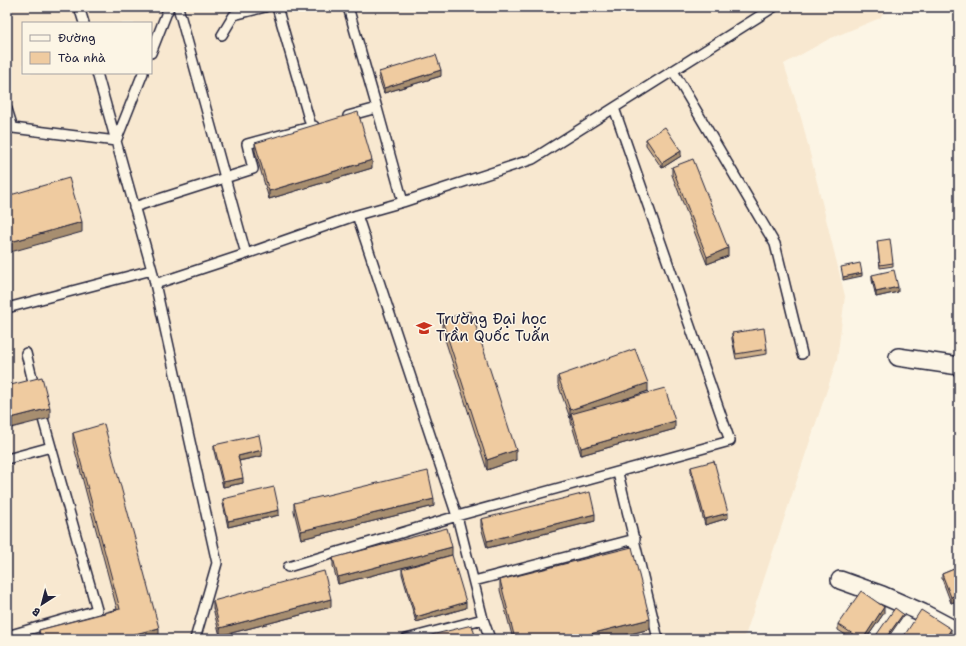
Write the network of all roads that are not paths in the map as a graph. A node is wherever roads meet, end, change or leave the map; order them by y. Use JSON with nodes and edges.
{"nodes":[{"id":1,"x":79,"y":7,"type":"edge"},
{"id":2,"x":169,"y":7,"type":"edge"},
{"id":3,"x":178,"y":7,"type":"edge"},
{"id":4,"x":265,"y":7,"type":"edge"},
{"id":5,"x":277,"y":7,"type":"edge"},
{"id":6,"x":348,"y":7,"type":"edge"},
{"id":7,"x":774,"y":7,"type":"edge"},
{"id":8,"x":84,"y":22,"type":"edge"},
{"id":9,"x":222,"y":35,"type":"dead end"},
{"id":10,"x":152,"y":50,"type":"edge"},
{"id":11,"x":673,"y":71,"type":"junction"},
{"id":12,"x":97,"y":74,"type":"edge"},
{"id":13,"x":143,"y":74,"type":"edge"},
{"id":14,"x":377,"y":108,"type":"junction"},
{"id":15,"x":614,"y":108,"type":"junction"},
{"id":16,"x":7,"y":109,"type":"edge"},
{"id":17,"x":340,"y":118,"type":"edge"},
{"id":18,"x":326,"y":122,"type":"edge"},
{"id":19,"x":311,"y":126,"type":"junction"},
{"id":20,"x":10,"y":128,"type":"edge"},
{"id":21,"x":116,"y":142,"type":"junction"},
{"id":22,"x":225,"y":177,"type":"junction"},
{"id":23,"x":403,"y":202,"type":"junction"},
{"id":24,"x":134,"y":208,"type":"junction"},
{"id":25,"x":357,"y":215,"type":"junction"},
{"id":26,"x":246,"y":254,"type":"junction"},
{"id":27,"x":152,"y":270,"type":"junction"},
{"id":28,"x":155,"y":284,"type":"junction"},
{"id":29,"x":7,"y":308,"type":"edge"},
{"id":30,"x":26,"y":353,"type":"dead end"},
{"id":31,"x":802,"y":354,"type":"dead end"},
{"id":32,"x":898,"y":357,"type":"dead end"},
{"id":33,"x":959,"y":366,"type":"edge"},
{"id":34,"x":51,"y":447,"type":"junction"},
{"id":35,"x":7,"y":459,"type":"edge"},
{"id":36,"x":618,"y":473,"type":"junction"},
{"id":37,"x":457,"y":516,"type":"junction"},
{"id":38,"x":635,"y":539,"type":"junction"},
{"id":39,"x":288,"y":568,"type":"dead end"},
{"id":40,"x":840,"y":580,"type":"dead end"},
{"id":41,"x":474,"y":581,"type":"junction"},
{"id":42,"x":483,"y":619,"type":"junction"},
{"id":43,"x":959,"y":632,"type":"edge"},
{"id":44,"x":7,"y":636,"type":"edge"},
{"id":45,"x":195,"y":639,"type":"edge"},
{"id":46,"x":406,"y":639,"type":"edge"},
{"id":47,"x":490,"y":639,"type":"edge"},
{"id":48,"x":658,"y":639,"type":"edge"}],
"edges":[{"from":1,"to":8,"type":"lane"},
{"from":2,"to":10,"type":"lane"},
{"from":3,"to":22,"type":"lane"},
{"from":4,"to":9,"type":"lane"},
{"from":5,"to":19,"type":"lane"},
{"from":6,"to":14,"type":"lane"},
{"from":7,"to":11,"type":"lane"},
{"from":11,"to":15,"type":"lane"},
{"from":11,"to":31,"type":"lane"},
{"from":12,"to":21,"type":"lane"},
{"from":13,"to":21,"type":"lane"},
{"from":14,"to":17,"type":"lane"},
{"from":14,"to":23,"type":"lane"},
{"from":15,"to":23,"type":"lane"},
{"from":15,"to":36,"type":"lane"},
{"from":16,"to":20,"type":"lane"},
{"from":18,"to":19,"type":"lane"},
{"from":19,"to":22,"type":"lane"},
{"from":20,"to":21,"type":"lane"},
{"from":21,"to":24,"type":"lane"},
{"from":22,"to":24,"type":"lane"},
{"from":22,"to":26,"type":"lane"},
{"from":23,"to":25,"type":"lane"},
{"from":24,"to":27,"type":"lane"},
{"from":25,"to":26,"type":"lane"},
{"from":25,"to":37,"type":"lane"},
{"from":26,"to":28,"type":"lane"},
{"from":27,"to":28,"type":"lane"},
{"from":27,"to":29,"type":"lane"},
{"from":28,"to":45,"type":"lane"},
{"from":30,"to":34,"type":"lane"},
{"from":32,"to":33,"type":"street"},
{"from":34,"to":35,"type":"lane"},
{"from":34,"to":44,"type":"lane"},
{"from":36,"to":37,"type":"lane"},
{"from":36,"to":38,"type":"lane"},
{"from":37,"to":39,"type":"lane"},
{"from":37,"to":41,"type":"lane"},
{"from":38,"to":41,"type":"lane"},
{"from":38,"to":48,"type":"lane"},
{"from":40,"to":43,"type":"street"},
{"from":41,"to":42,"type":"lane"},
{"from":42,"to":46,"type":"lane"},
{"from":42,"to":47,"type":"lane"}]}
